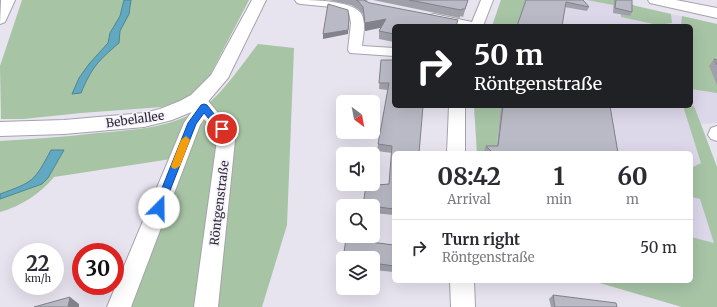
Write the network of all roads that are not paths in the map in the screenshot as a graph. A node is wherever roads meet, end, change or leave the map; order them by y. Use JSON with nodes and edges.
{"nodes":[{"id":1,"x":8,"y":0,"type":"edge"},
{"id":2,"x":259,"y":0,"type":"edge"},
{"id":3,"x":301,"y":0,"type":"edge"},
{"id":4,"x":487,"y":0,"type":"edge"},
{"id":5,"x":655,"y":0,"type":"edge"},
{"id":6,"x":717,"y":13,"type":"edge"},
{"id":7,"x":423,"y":16,"type":"edge"},
{"id":8,"x":0,"y":20,"type":"edge"},
{"id":9,"x":464,"y":24,"type":"edge"},
{"id":10,"x":478,"y":24,"type":"edge"},
{"id":11,"x":392,"y":52,"type":"edge"},
{"id":12,"x":201,"y":103,"type":"junction"},
{"id":13,"x":457,"y":108,"type":"edge"},
{"id":14,"x":0,"y":129,"type":"edge"},
{"id":15,"x":717,"y":132,"type":"edge"},
{"id":16,"x":717,"y":135,"type":"edge"},
{"id":17,"x":456,"y":151,"type":"edge"},
{"id":18,"x":462,"y":283,"type":"edge"},
{"id":19,"x":119,"y":307,"type":"edge"},
{"id":20,"x":206,"y":307,"type":"edge"},
{"id":21,"x":463,"y":307,"type":"edge"}],
"edges":[{"from":1,"to":8,"type":"main road"},
{"from":2,"to":12,"type":"main road","name":"Bebelallee"},
{"from":3,"to":11,"type":"street"},
{"from":4,"to":10,"type":"street"},
{"from":5,"to":6,"type":"main road"},
{"from":7,"to":9,"type":"street"},
{"from":12,"to":14,"type":"main road","name":"Bebelallee"},
{"from":12,"to":19,"type":"street"},
{"from":12,"to":20,"type":"street","name":"Röntgenstraße"},
{"from":13,"to":17,"type":"street"},
{"from":15,"to":16,"type":"street"},
{"from":18,"to":21,"type":"street"}]}
